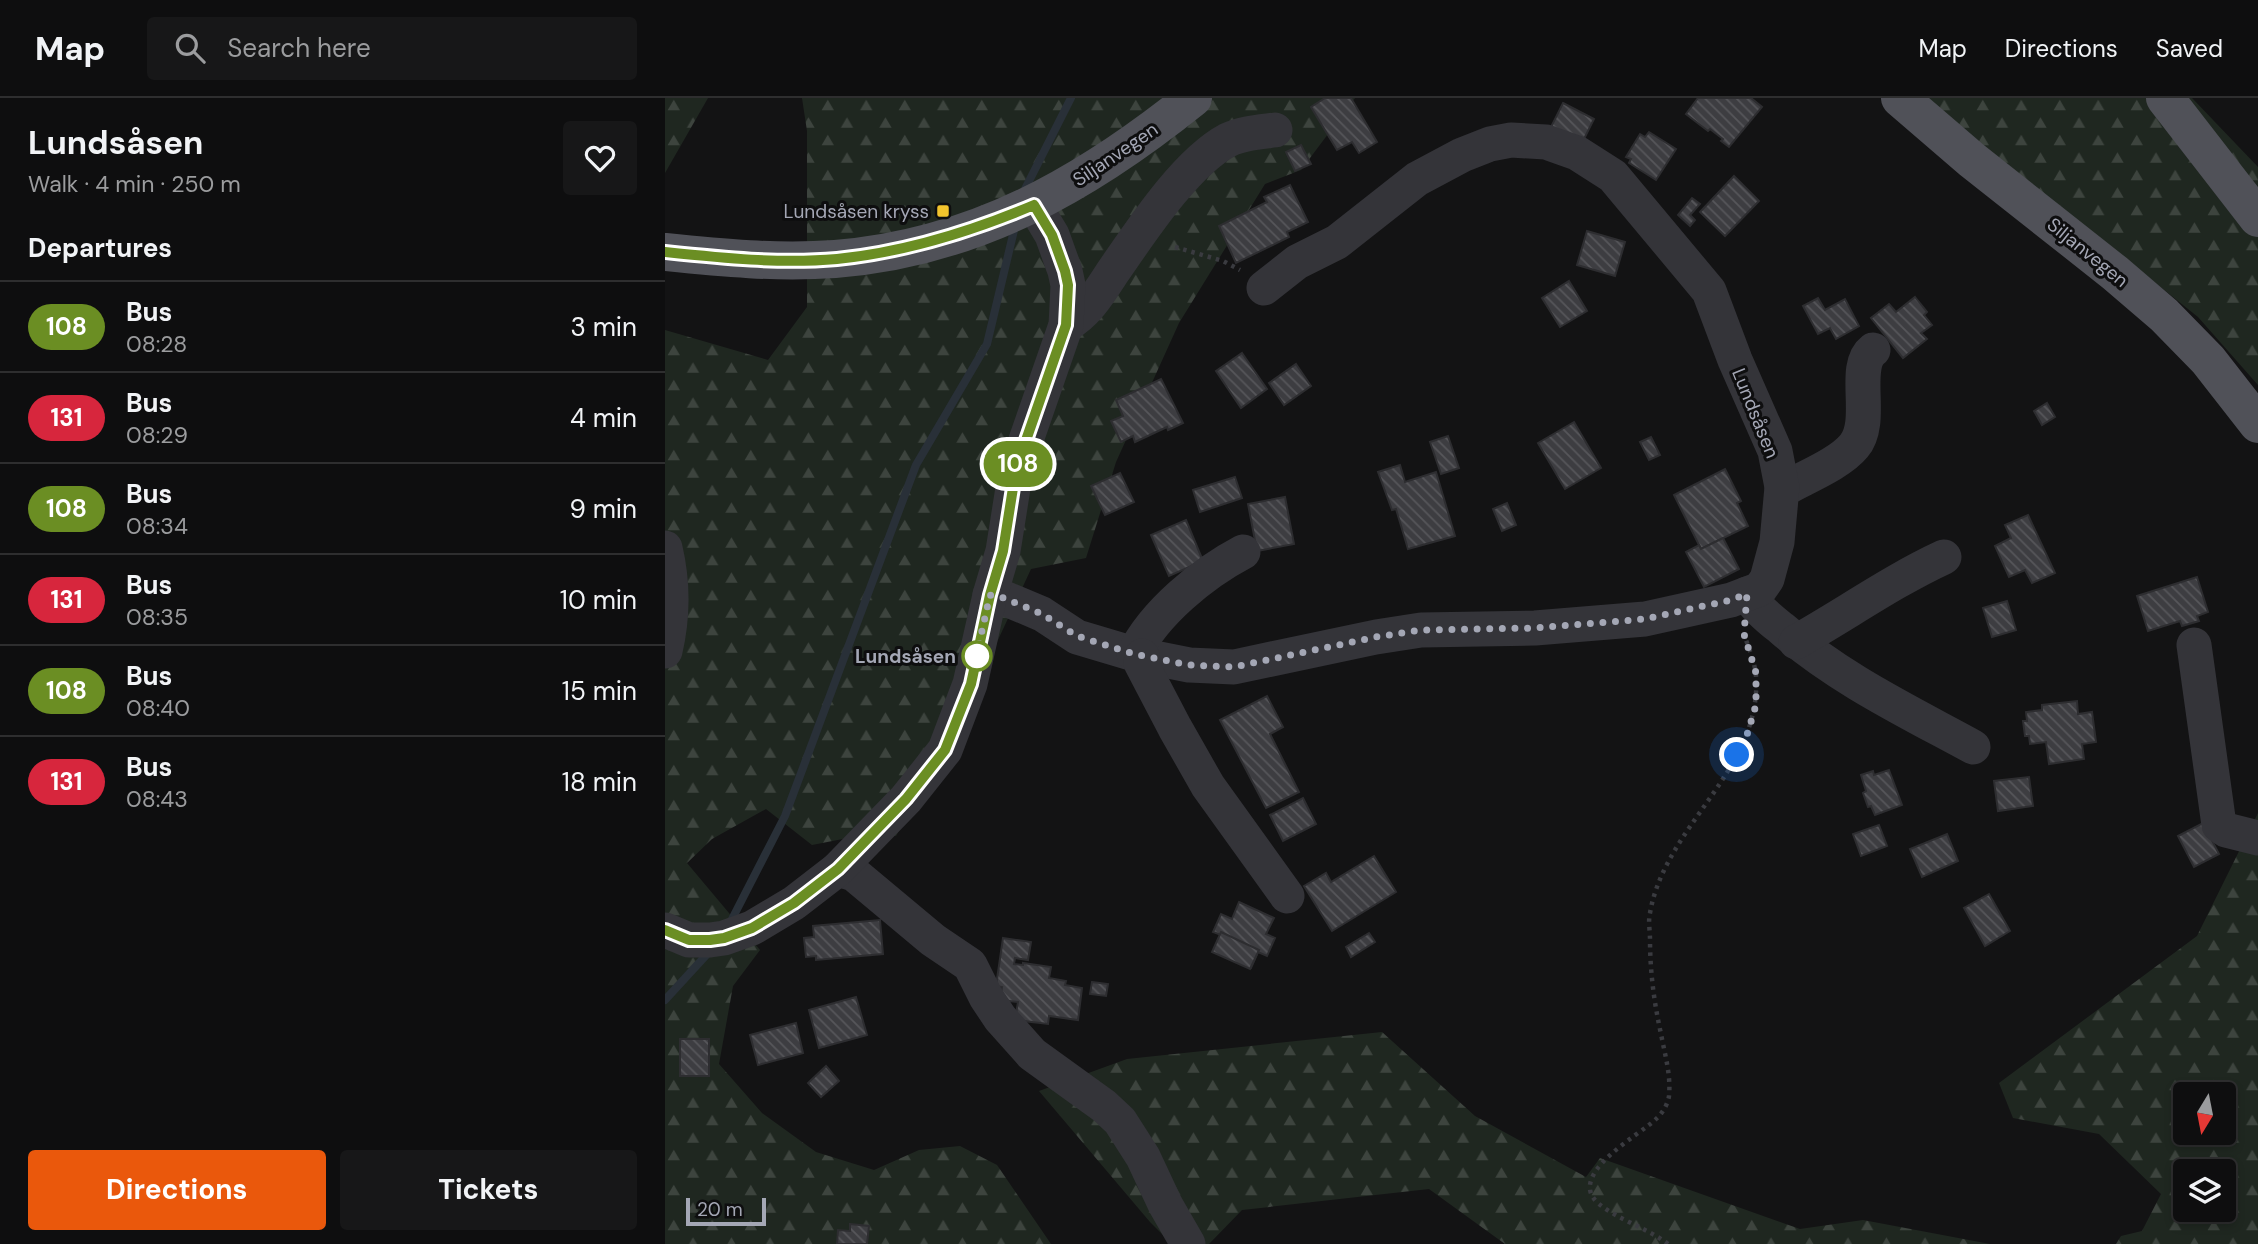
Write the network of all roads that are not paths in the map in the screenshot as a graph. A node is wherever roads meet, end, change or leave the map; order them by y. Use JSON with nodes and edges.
{"nodes":[{"id":1,"x":1193,"y":98,"type":"edge"},
{"id":2,"x":1900,"y":98,"type":"edge"},
{"id":3,"x":2165,"y":98,"type":"edge"},
{"id":4,"x":1275,"y":130,"type":"dead end"},
{"id":5,"x":1034,"y":205,"type":"junction"},
{"id":6,"x":2258,"y":218,"type":"edge"},
{"id":7,"x":665,"y":252,"type":"edge"},
{"id":8,"x":1271,"y":283,"type":"road end"},
{"id":9,"x":1066,"y":325,"type":"junction"},
{"id":10,"x":1873,"y":350,"type":"dead end"},
{"id":11,"x":2258,"y":424,"type":"edge"},
{"id":12,"x":1782,"y":487,"type":"junction"},
{"id":13,"x":1243,"y":552,"type":"dead end"},
{"id":14,"x":1944,"y":557,"type":"dead end"},
{"id":15,"x":667,"y":563,"type":"edge"},
{"id":16,"x":1747,"y":594,"type":"junction"},
{"id":17,"x":990,"y":595,"type":"junction"},
{"id":18,"x":1796,"y":642,"type":"junction"},
{"id":19,"x":2194,"y":645,"type":"dead end"},
{"id":20,"x":665,"y":651,"type":"edge"},
{"id":21,"x":1138,"y":655,"type":"junction"},
{"id":22,"x":1972,"y":747,"type":"dead end"},
{"id":23,"x":2258,"y":838,"type":"edge"},
{"id":24,"x":838,"y":869,"type":"junction"},
{"id":25,"x":1287,"y":896,"type":"dead end"},
{"id":26,"x":665,"y":930,"type":"edge"},
{"id":27,"x":1188,"y":1244,"type":"edge"}],
"edges":[{"from":1,"to":5,"type":"main road","name":"Siljanvegen"},
{"from":2,"to":11,"type":"main road","name":"Siljanvegen"},
{"from":3,"to":6,"type":"main road"},
{"from":4,"to":9,"type":"street"},
{"from":5,"to":7,"type":"main road","name":"Siljanvegen"},
{"from":5,"to":9,"type":"street"},
{"from":8,"to":12,"type":"street","name":"Lundsåsen"},
{"from":9,"to":17,"type":"street"},
{"from":10,"to":12,"type":"street"},
{"from":12,"to":16,"type":"street","name":"Lundsåsen"},
{"from":13,"to":21,"type":"street"},
{"from":14,"to":18,"type":"street"},
{"from":15,"to":20,"type":"street"},
{"from":16,"to":18,"type":"street"},
{"from":16,"to":21,"type":"street"},
{"from":17,"to":21,"type":"street"},
{"from":17,"to":24,"type":"street"},
{"from":18,"to":22,"type":"street"},
{"from":19,"to":23,"type":"street"},
{"from":21,"to":25,"type":"street"},
{"from":24,"to":26,"type":"street"},
{"from":24,"to":27,"type":"street"}]}
